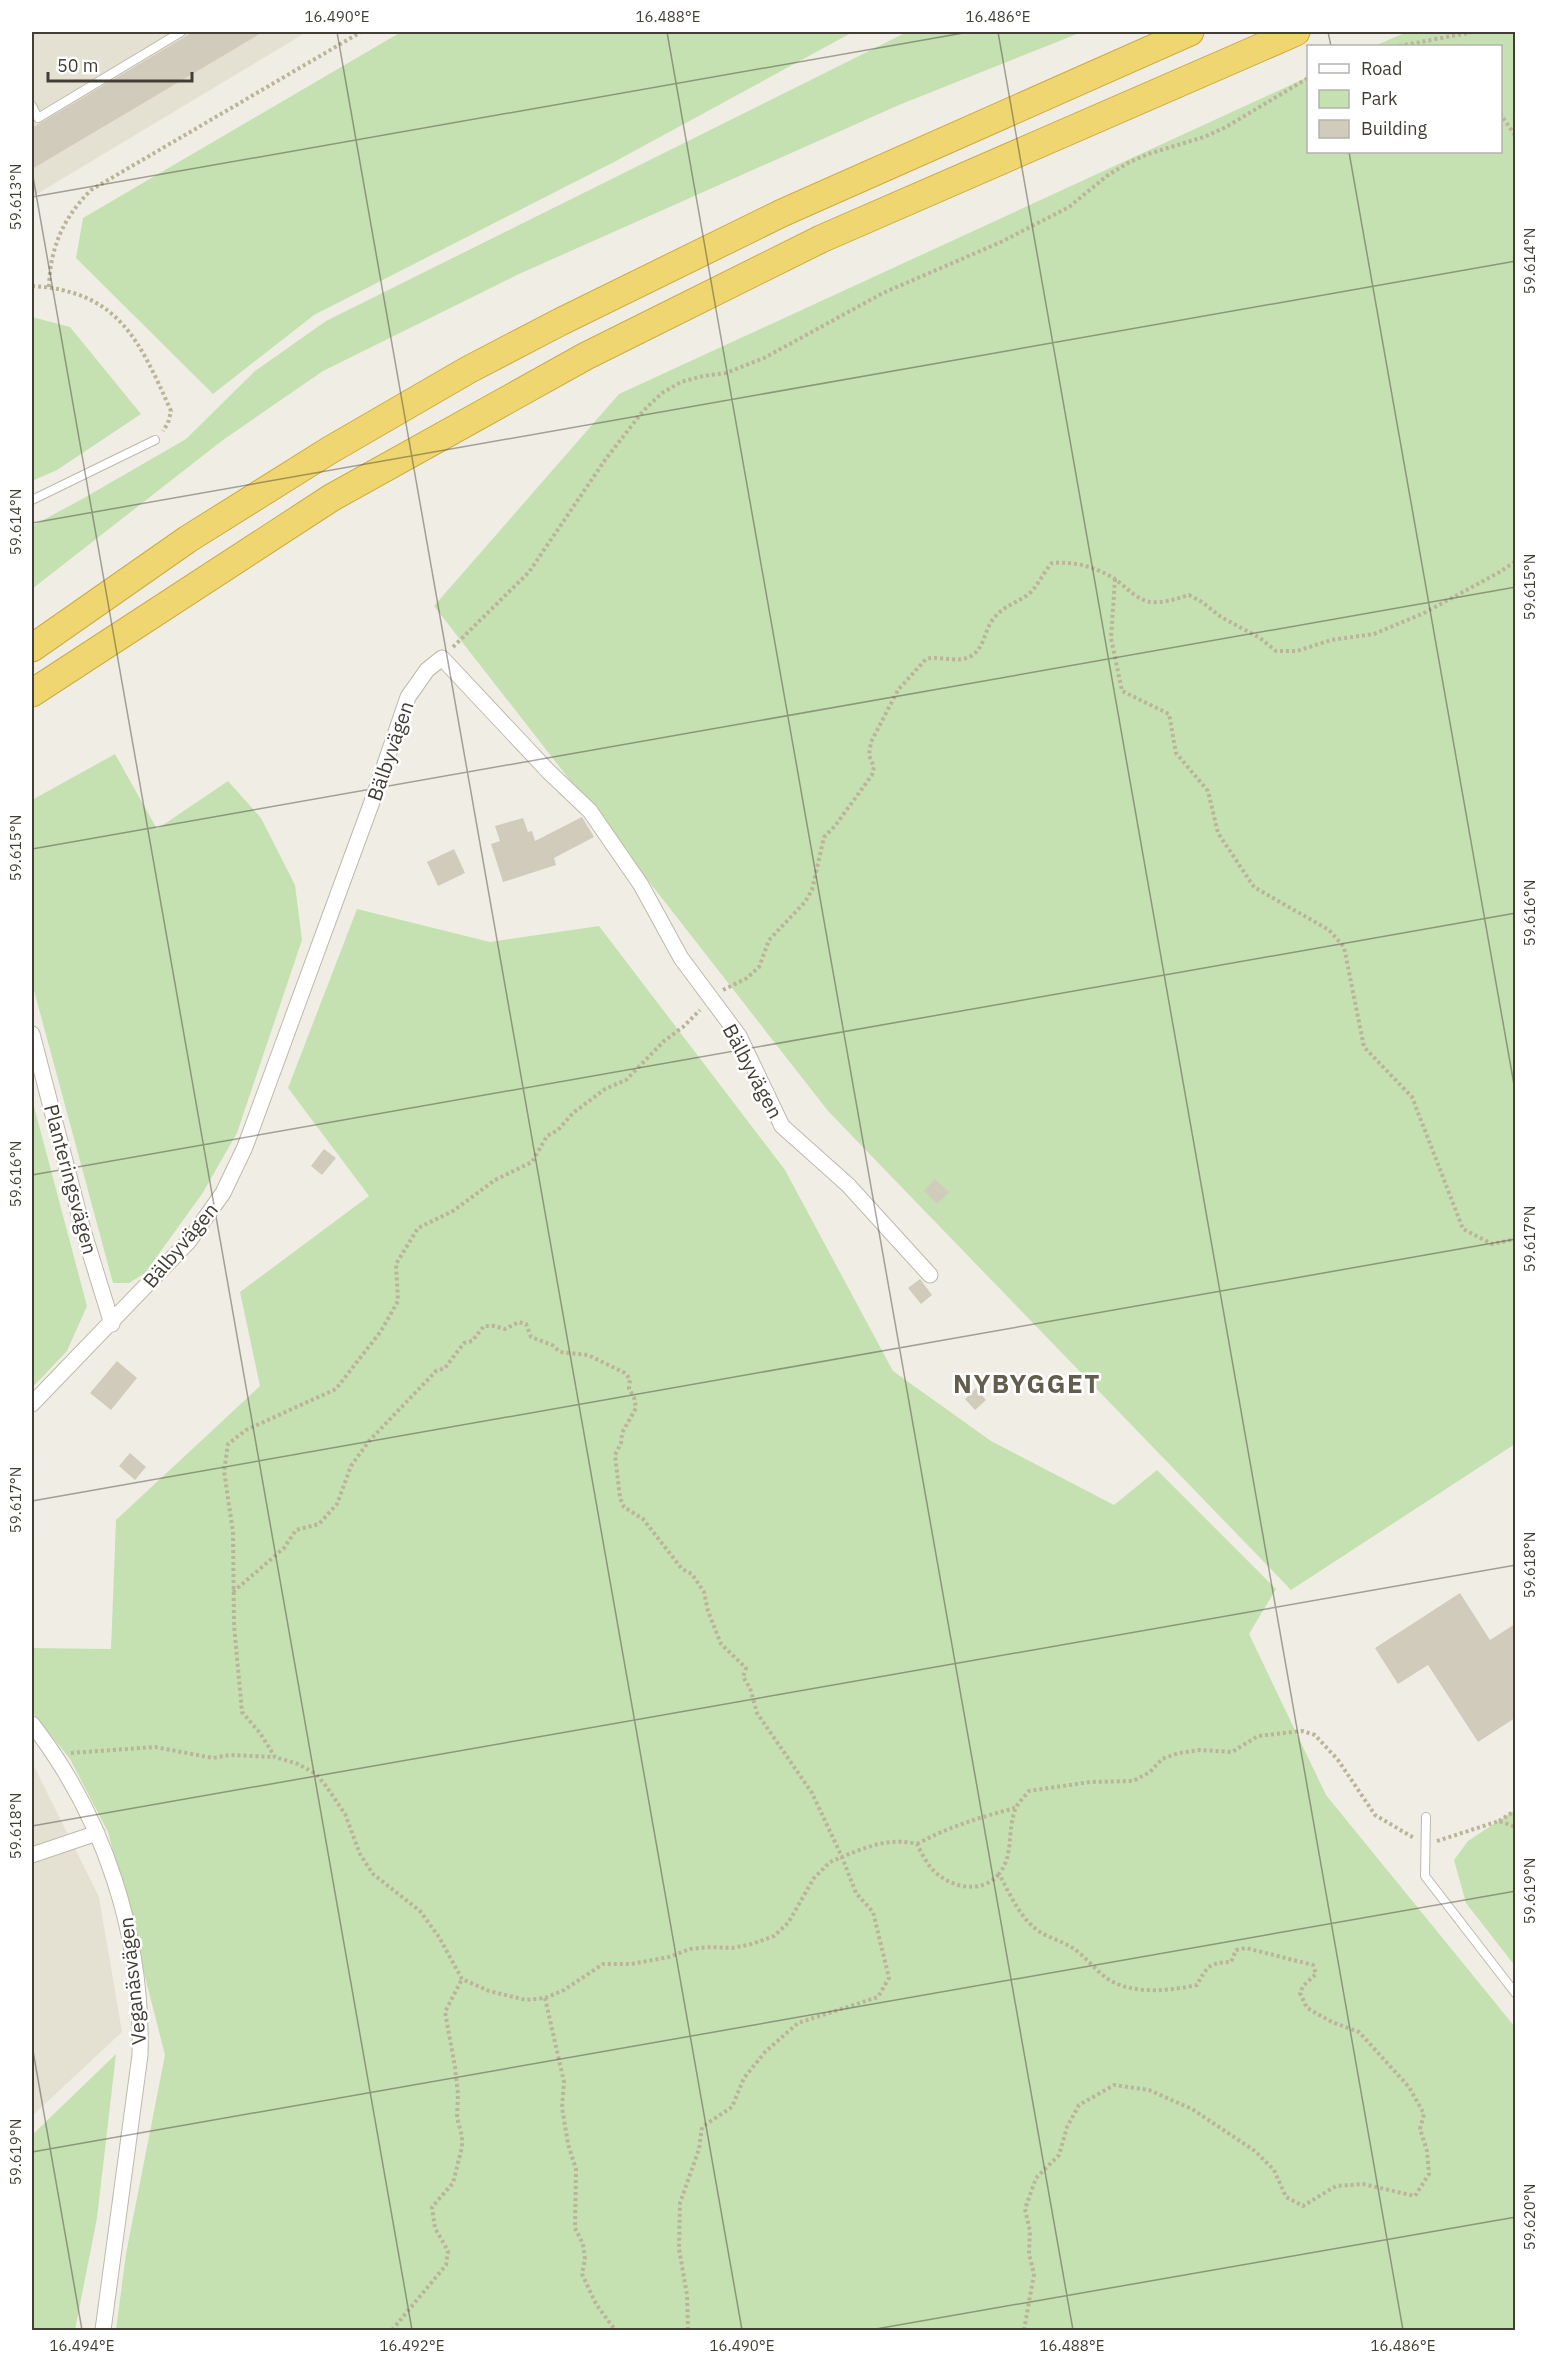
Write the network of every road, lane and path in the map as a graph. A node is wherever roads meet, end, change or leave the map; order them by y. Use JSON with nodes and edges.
{"nodes":[{"id":1,"x":181,"y":32,"type":"edge"},
{"id":2,"x":361,"y":32,"type":"edge"},
{"id":3,"x":1190,"y":32,"type":"edge"},
{"id":4,"x":1296,"y":32,"type":"edge"},
{"id":5,"x":1473,"y":32,"type":"edge"},
{"id":6,"x":1406,"y":45,"type":"edge"},
{"id":7,"x":1307,"y":79,"type":"edge"},
{"id":8,"x":32,"y":106,"type":"edge"},
{"id":9,"x":1502,"y":116,"type":"edge"},
{"id":10,"x":1515,"y":137,"type":"edge"},
{"id":11,"x":32,"y":286,"type":"edge"},
{"id":12,"x":49,"y":287,"type":"junction"},
{"id":13,"x":155,"y":440,"type":"joint"},
{"id":14,"x":32,"y":500,"type":"edge"},
{"id":15,"x":1515,"y":561,"type":"edge"},
{"id":16,"x":1115,"y":579,"type":"junction"},
{"id":17,"x":32,"y":648,"type":"edge"},
{"id":18,"x":442,"y":658,"type":"junction"},
{"id":19,"x":32,"y":693,"type":"edge"},
{"id":20,"x":710,"y":998,"type":"junction"},
{"id":21,"x":32,"y":1034,"type":"edge"},
{"id":22,"x":1515,"y":1239,"type":"edge"},
{"id":23,"x":930,"y":1275,"type":"dead end"},
{"id":24,"x":112,"y":1324,"type":"junction"},
{"id":25,"x":32,"y":1404,"type":"edge"},
{"id":26,"x":232,"y":1592,"type":"junction"},
{"id":27,"x":32,"y":1724,"type":"edge"},
{"id":28,"x":55,"y":1754,"type":"junction"},
{"id":29,"x":275,"y":1757,"type":"junction"},
{"id":30,"x":1015,"y":1808,"type":"junction"},
{"id":31,"x":1515,"y":1810,"type":"edge"},
{"id":32,"x":1426,"y":1816,"type":"dead end"},
{"id":33,"x":1499,"y":1821,"type":"junction"},
{"id":34,"x":1515,"y":1827,"type":"edge"},
{"id":35,"x":97,"y":1833,"type":"junction"},
{"id":36,"x":917,"y":1844,"type":"junction"},
{"id":37,"x":1426,"y":1845,"type":"junction"},
{"id":38,"x":32,"y":1855,"type":"edge"},
{"id":39,"x":842,"y":1857,"type":"junction"},
{"id":40,"x":999,"y":1874,"type":"junction"},
{"id":41,"x":462,"y":1979,"type":"junction"},
{"id":42,"x":1515,"y":1994,"type":"edge"},
{"id":43,"x":545,"y":1998,"type":"junction"},
{"id":44,"x":103,"y":2331,"type":"edge"},
{"id":45,"x":392,"y":2331,"type":"edge"},
{"id":46,"x":615,"y":2331,"type":"edge"},
{"id":47,"x":688,"y":2331,"type":"edge"},
{"id":48,"x":1024,"y":2331,"type":"edge"}],
"edges":[{"from":1,"to":8,"type":"lane"},
{"from":2,"to":12,"type":"path"},
{"from":3,"to":17,"type":"highway"},
{"from":4,"to":19,"type":"highway"},
{"from":5,"to":6,"type":"path"},
{"from":7,"to":18,"type":"path"},
{"from":9,"to":10,"type":"path"},
{"from":11,"to":12,"type":"path"},
{"from":12,"to":13,"type":"path"},
{"from":13,"to":14,"type":"lane"},
{"from":15,"to":16,"type":"path"},
{"from":16,"to":20,"type":"path"},
{"from":16,"to":22,"type":"path"},
{"from":18,"to":20,"type":"street","name":"Bälbyvägen"},
{"from":18,"to":24,"type":"street","name":"Bälbyvägen"},
{"from":20,"to":23,"type":"street","name":"Bälbyvägen"},
{"from":20,"to":26,"type":"path"},
{"from":21,"to":24,"type":"street","name":"Planteringsvägen"},
{"from":24,"to":25,"type":"street","name":"Bälbyvägen"},
{"from":26,"to":29,"type":"path"},
{"from":26,"to":39,"type":"path"},
{"from":27,"to":28,"type":"street","name":"Veganäsvägen"},
{"from":28,"to":29,"type":"path"},
{"from":28,"to":35,"type":"street","name":"Veganäsvägen"},
{"from":29,"to":41,"type":"path"},
{"from":30,"to":36,"type":"path"},
{"from":30,"to":37,"type":"path"},
{"from":30,"to":40,"type":"path"},
{"from":31,"to":33,"type":"path"},
{"from":32,"to":37,"type":"lane"},
{"from":33,"to":34,"type":"path"},
{"from":33,"to":37,"type":"path"},
{"from":35,"to":38,"type":"street"},
{"from":35,"to":44,"type":"street","name":"Veganäsvägen"},
{"from":36,"to":39,"type":"path"},
{"from":36,"to":40,"type":"path"},
{"from":37,"to":42,"type":"lane"},
{"from":39,"to":43,"type":"path"},
{"from":39,"to":47,"type":"path"},
{"from":40,"to":48,"type":"path"},
{"from":41,"to":43,"type":"path"},
{"from":41,"to":45,"type":"path"},
{"from":43,"to":46,"type":"path"}]}
